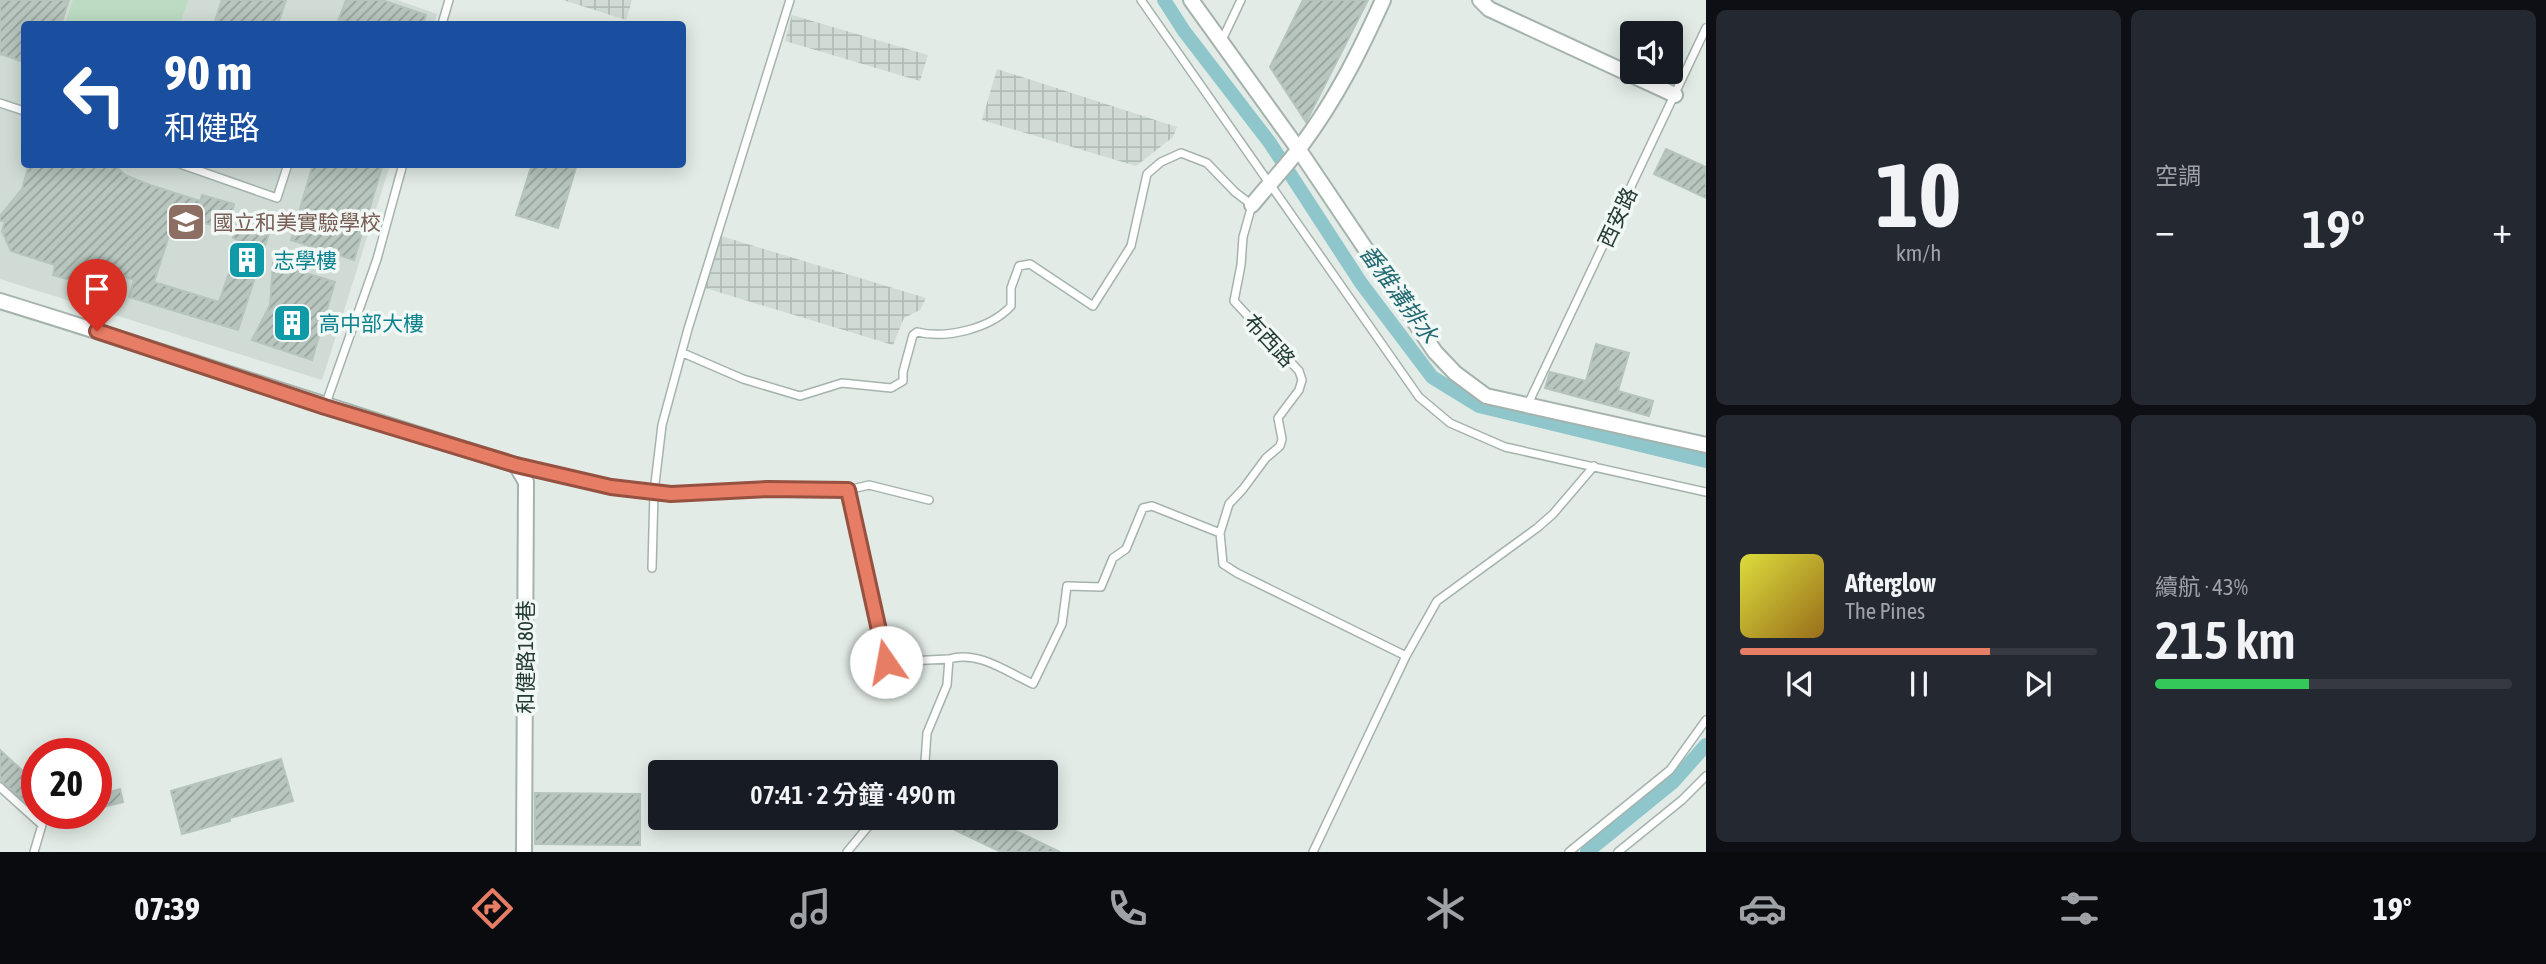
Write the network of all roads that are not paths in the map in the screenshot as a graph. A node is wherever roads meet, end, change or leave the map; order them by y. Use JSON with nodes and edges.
{"nodes":[{"id":1,"x":449,"y":0,"type":"edge"},
{"id":2,"x":790,"y":0,"type":"edge"},
{"id":3,"x":1141,"y":0,"type":"edge"},
{"id":4,"x":1191,"y":0,"type":"edge"},
{"id":5,"x":1241,"y":0,"type":"edge"},
{"id":6,"x":1383,"y":0,"type":"edge"},
{"id":7,"x":1480,"y":0,"type":"edge"},
{"id":8,"x":443,"y":21,"type":"edge"},
{"id":9,"x":1706,"y":29,"type":"edge"},
{"id":10,"x":1220,"y":43,"type":"junction"},
{"id":11,"x":1675,"y":95,"type":"junction"},
{"id":12,"x":0,"y":103,"type":"edge"},
{"id":13,"x":21,"y":110,"type":"edge"},
{"id":14,"x":1296,"y":153,"type":"junction"},
{"id":15,"x":191,"y":168,"type":"edge"},
{"id":16,"x":287,"y":168,"type":"edge"},
{"id":17,"x":402,"y":168,"type":"edge"},
{"id":18,"x":1271,"y":181,"type":"junction"},
{"id":19,"x":1252,"y":205,"type":"junction"},
{"id":20,"x":0,"y":301,"type":"edge"},
{"id":21,"x":683,"y":353,"type":"junction"},
{"id":22,"x":1529,"y":402,"type":"junction"},
{"id":23,"x":325,"y":407,"type":"junction"},
{"id":24,"x":1706,"y":445,"type":"edge"},
{"id":25,"x":516,"y":465,"type":"junction"},
{"id":26,"x":1594,"y":467,"type":"junction"},
{"id":27,"x":848,"y":490,"type":"junction"},
{"id":28,"x":654,"y":492,"type":"junction"},
{"id":29,"x":1706,"y":492,"type":"edge"},
{"id":30,"x":929,"y":500,"type":"dead end"},
{"id":31,"x":1220,"y":533,"type":"junction"},
{"id":32,"x":652,"y":568,"type":"dead end"},
{"id":33,"x":1406,"y":656,"type":"junction"},
{"id":34,"x":949,"y":659,"type":"junction"},
{"id":35,"x":1706,"y":720,"type":"edge"},
{"id":36,"x":925,"y":760,"type":"edge"},
{"id":37,"x":1706,"y":776,"type":"edge"},
{"id":38,"x":0,"y":787,"type":"edge"},
{"id":39,"x":865,"y":830,"type":"edge"},
{"id":40,"x":34,"y":852,"type":"edge"},
{"id":41,"x":524,"y":852,"type":"edge"},
{"id":42,"x":847,"y":852,"type":"edge"},
{"id":43,"x":1313,"y":852,"type":"edge"},
{"id":44,"x":1569,"y":852,"type":"edge"},
{"id":45,"x":1618,"y":852,"type":"edge"}],
"edges":[{"from":1,"to":8,"type":"lane"},
{"from":2,"to":21,"type":"lane"},
{"from":3,"to":18,"type":"lane"},
{"from":4,"to":10,"type":"street"},
{"from":5,"to":10,"type":"lane"},
{"from":6,"to":14,"type":"street"},
{"from":7,"to":11,"type":"street"},
{"from":9,"to":11,"type":"lane","name":"西安路"},
{"from":10,"to":14,"type":"street"},
{"from":11,"to":22,"type":"lane","name":"西安路"},
{"from":12,"to":13,"type":"lane"},
{"from":14,"to":18,"type":"street"},
{"from":14,"to":22,"type":"street"},
{"from":15,"to":16,"type":"lane"},
{"from":17,"to":23,"type":"lane"},
{"from":18,"to":19,"type":"street"},
{"from":18,"to":26,"type":"lane"},
{"from":19,"to":21,"type":"lane"},
{"from":19,"to":31,"type":"lane","name":"布西路"},
{"from":20,"to":23,"type":"street"},
{"from":21,"to":28,"type":"lane"},
{"from":22,"to":24,"type":"street"},
{"from":23,"to":25,"type":"street"},
{"from":25,"to":28,"type":"lane"},
{"from":25,"to":41,"type":"street","name":"和健路180巷"},
{"from":26,"to":29,"type":"lane"},
{"from":26,"to":33,"type":"lane"},
{"from":27,"to":28,"type":"lane"},
{"from":27,"to":30,"type":"lane"},
{"from":27,"to":34,"type":"lane"},
{"from":28,"to":32,"type":"lane"},
{"from":31,"to":33,"type":"lane"},
{"from":31,"to":34,"type":"lane"},
{"from":33,"to":43,"type":"lane"},
{"from":34,"to":36,"type":"lane"},
{"from":35,"to":44,"type":"lane"},
{"from":37,"to":45,"type":"lane"},
{"from":38,"to":40,"type":"lane"},
{"from":39,"to":42,"type":"lane"}]}
